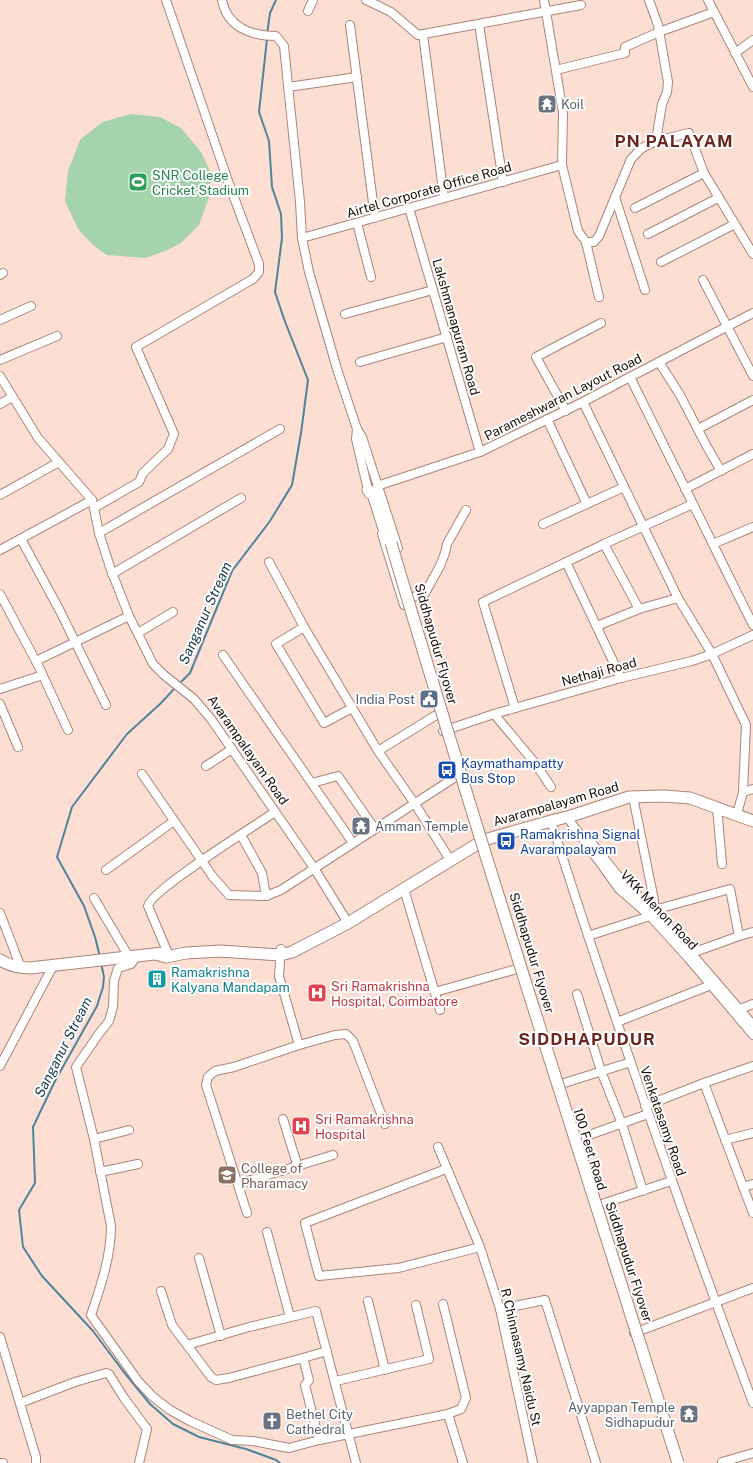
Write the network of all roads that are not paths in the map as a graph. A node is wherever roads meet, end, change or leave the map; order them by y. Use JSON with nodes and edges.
{"nodes":[{"id":1,"x":166,"y":0,"type":"edge"},
{"id":2,"x":222,"y":0,"type":"edge"},
{"id":3,"x":313,"y":0,"type":"edge"},
{"id":4,"x":366,"y":0,"type":"edge"},
{"id":5,"x":544,"y":0,"type":"edge"},
{"id":6,"x":649,"y":0,"type":"edge"},
{"id":7,"x":708,"y":0,"type":"edge"},
{"id":8,"x":581,"y":5,"type":"dead end"},
{"id":9,"x":545,"y":10,"type":"junction"},
{"id":10,"x":308,"y":11,"type":"dead end"},
{"id":11,"x":714,"y":12,"type":"junction"},
{"id":12,"x":479,"y":24,"type":"junction"},
{"id":13,"x":350,"y":25,"type":"dead end"},
{"id":14,"x":659,"y":32,"type":"junction"},
{"id":15,"x":423,"y":34,"type":"junction"},
{"id":16,"x":753,"y":40,"type":"edge"},
{"id":17,"x":735,"y":53,"type":"junction"},
{"id":18,"x":556,"y":70,"type":"junction"},
{"id":19,"x":357,"y":77,"type":"junction"},
{"id":20,"x":288,"y":87,"type":"junction"},
{"id":21,"x":753,"y":87,"type":"edge"},
{"id":22,"x":656,"y":141,"type":"junction"},
{"id":23,"x":562,"y":165,"type":"junction"},
{"id":24,"x":704,"y":173,"type":"junction"},
{"id":25,"x":503,"y":182,"type":"junction"},
{"id":26,"x":616,"y":197,"type":"junction"},
{"id":27,"x":444,"y":198,"type":"junction"},
{"id":28,"x":718,"y":198,"type":"junction"},
{"id":29,"x":409,"y":208,"type":"junction"},
{"id":30,"x":635,"y":208,"type":"dead end"},
{"id":31,"x":375,"y":218,"type":"junction"},
{"id":32,"x":357,"y":223,"type":"junction"},
{"id":33,"x":735,"y":224,"type":"junction"},
{"id":34,"x":648,"y":234,"type":"dead end"},
{"id":35,"x":302,"y":238,"type":"junction"},
{"id":36,"x":586,"y":242,"type":"junction"},
{"id":37,"x":753,"y":254,"type":"edge"},
{"id":38,"x":661,"y":262,"type":"dead end"},
{"id":39,"x":371,"y":277,"type":"dead end"},
{"id":40,"x":703,"y":280,"type":"dead end"},
{"id":41,"x":433,"y":290,"type":"junction"},
{"id":42,"x":645,"y":290,"type":"dead end"},
{"id":43,"x":599,"y":297,"type":"dead end"},
{"id":44,"x":31,"y":306,"type":"dead end"},
{"id":45,"x":753,"y":313,"type":"edge"},
{"id":46,"x":345,"y":314,"type":"dead end"},
{"id":47,"x":0,"y":320,"type":"edge"},
{"id":48,"x":601,"y":323,"type":"dead end"},
{"id":49,"x":728,"y":326,"type":"junction"},
{"id":50,"x":57,"y":336,"type":"dead end"},
{"id":51,"x":446,"y":337,"type":"junction"},
{"id":52,"x":0,"y":360,"type":"edge"},
{"id":53,"x":360,"y":362,"type":"dead end"},
{"id":54,"x":659,"y":362,"type":"junction"},
{"id":55,"x":0,"y":376,"type":"edge"},
{"id":56,"x":753,"y":376,"type":"edge"},
{"id":57,"x":630,"y":377,"type":"junction"},
{"id":58,"x":12,"y":397,"type":"junction"},
{"id":59,"x":753,"y":400,"type":"edge"},
{"id":60,"x":583,"y":402,"type":"junction"},
{"id":61,"x":0,"y":404,"type":"edge"},
{"id":62,"x":566,"y":411,"type":"junction"},
{"id":63,"x":547,"y":420,"type":"junction"},
{"id":64,"x":280,"y":429,"type":"dead end"},
{"id":65,"x":698,"y":429,"type":"junction"},
{"id":66,"x":480,"y":452,"type":"junction"},
{"id":67,"x":753,"y":454,"type":"edge"},
{"id":68,"x":59,"y":462,"type":"junction"},
{"id":69,"x":721,"y":471,"type":"junction"},
{"id":70,"x":624,"y":487,"type":"junction"},
{"id":71,"x":373,"y":488,"type":"junction"},
{"id":72,"x":685,"y":489,"type":"junction"},
{"id":73,"x":0,"y":495,"type":"edge"},
{"id":74,"x":240,"y":498,"type":"dead end"},
{"id":75,"x":383,"y":502,"type":"junction"},
{"id":76,"x":93,"y":504,"type":"junction"},
{"id":77,"x":587,"y":504,"type":"junction"},
{"id":78,"x":693,"y":504,"type":"junction"},
{"id":79,"x":466,"y":510,"type":"dead end"},
{"id":80,"x":383,"y":520,"type":"junction"},
{"id":81,"x":542,"y":524,"type":"dead end"},
{"id":82,"x":642,"y":527,"type":"junction"},
{"id":83,"x":753,"y":527,"type":"edge"},
{"id":84,"x":99,"y":533,"type":"junction"},
{"id":85,"x":21,"y":539,"type":"junction"},
{"id":86,"x":604,"y":544,"type":"junction"},
{"id":87,"x":713,"y":544,"type":"junction"},
{"id":88,"x":0,"y":550,"type":"edge"},
{"id":89,"x":269,"y":562,"type":"dead end"},
{"id":90,"x":566,"y":562,"type":"junction"},
{"id":91,"x":112,"y":574,"type":"junction"},
{"id":92,"x":0,"y":594,"type":"edge"},
{"id":93,"x":412,"y":597,"type":"junction"},
{"id":94,"x":678,"y":598,"type":"junction"},
{"id":95,"x":639,"y":609,"type":"junction"},
{"id":96,"x":174,"y":612,"type":"dead end"},
{"id":97,"x":129,"y":616,"type":"junction"},
{"id":98,"x":753,"y":625,"type":"edge"},
{"id":99,"x":597,"y":626,"type":"junction"},
{"id":100,"x":304,"y":627,"type":"junction"},
{"id":101,"x":138,"y":633,"type":"junction"},
{"id":102,"x":753,"y":636,"type":"edge"},
{"id":103,"x":76,"y":642,"type":"junction"},
{"id":104,"x":712,"y":654,"type":"junction"},
{"id":105,"x":224,"y":655,"type":"dead end"},
{"id":106,"x":36,"y":661,"type":"junction"},
{"id":107,"x":43,"y":675,"type":"junction"},
{"id":108,"x":621,"y":678,"type":"junction"},
{"id":109,"x":0,"y":689,"type":"edge"},
{"id":110,"x":0,"y":704,"type":"edge"},
{"id":111,"x":106,"y":705,"type":"dead end"},
{"id":112,"x":352,"y":708,"type":"junction"},
{"id":113,"x":515,"y":708,"type":"junction"},
{"id":114,"x":438,"y":714,"type":"junction"},
{"id":115,"x":494,"y":714,"type":"junction"},
{"id":116,"x":749,"y":724,"type":"edge"},
{"id":117,"x":68,"y":730,"type":"dead end"},
{"id":118,"x":446,"y":730,"type":"junction"},
{"id":119,"x":18,"y":747,"type":"dead end"},
{"id":120,"x":232,"y":749,"type":"junction"},
{"id":121,"x":378,"y":751,"type":"junction"},
{"id":122,"x":206,"y":766,"type":"dead end"},
{"id":123,"x":142,"y":774,"type":"dead end"},
{"id":124,"x":457,"y":776,"type":"junction"},
{"id":125,"x":312,"y":783,"type":"junction"},
{"id":126,"x":551,"y":787,"type":"dead end"},
{"id":127,"x":753,"y":789,"type":"edge"},
{"id":128,"x":743,"y":792,"type":"junction"},
{"id":129,"x":633,"y":797,"type":"junction"},
{"id":130,"x":415,"y":804,"type":"junction"},
{"id":131,"x":717,"y":807,"type":"junction"},
{"id":132,"x":275,"y":812,"type":"junction"},
{"id":133,"x":737,"y":814,"type":"junction"},
{"id":134,"x":569,"y":817,"type":"junction"},
{"id":135,"x":174,"y":821,"type":"junction"},
{"id":136,"x":551,"y":821,"type":"junction"},
{"id":137,"x":753,"y":821,"type":"edge"},
{"id":138,"x":375,"y":829,"type":"junction"},
{"id":139,"x":241,"y":835,"type":"junction"},
{"id":140,"x":480,"y":840,"type":"junction"},
{"id":141,"x":353,"y":843,"type":"junction"},
{"id":142,"x":448,"y":855,"type":"junction"},
{"id":143,"x":202,"y":861,"type":"junction"},
{"id":144,"x":722,"y":864,"type":"dead end"},
{"id":145,"x":314,"y":868,"type":"junction"},
{"id":146,"x":106,"y":870,"type":"dead end"},
{"id":147,"x":404,"y":889,"type":"junction"},
{"id":148,"x":266,"y":896,"type":"junction"},
{"id":149,"x":94,"y":898,"type":"dead end"},
{"id":150,"x":0,"y":913,"type":"edge"},
{"id":151,"x":652,"y":913,"type":"junction"},
{"id":152,"x":347,"y":920,"type":"junction"},
{"id":153,"x":753,"y":932,"type":"edge"},
{"id":154,"x":588,"y":936,"type":"junction"},
{"id":155,"x":739,"y":936,"type":"junction"},
{"id":156,"x":281,"y":952,"type":"junction"},
{"id":157,"x":162,"y":953,"type":"junction"},
{"id":158,"x":692,"y":953,"type":"junction"},
{"id":159,"x":130,"y":957,"type":"junction"},
{"id":160,"x":1,"y":963,"type":"edge"},
{"id":161,"x":53,"y":966,"type":"junction"},
{"id":162,"x":21,"y":968,"type":"junction"},
{"id":163,"x":517,"y":969,"type":"junction"},
{"id":164,"x":711,"y":985,"type":"junction"},
{"id":165,"x":436,"y":992,"type":"junction"},
{"id":166,"x":577,"y":994,"type":"dead end"},
{"id":167,"x":753,"y":1004,"type":"edge"},
{"id":168,"x":440,"y":1010,"type":"dead end"},
{"id":169,"x":737,"y":1010,"type":"junction"},
{"id":170,"x":617,"y":1022,"type":"junction"},
{"id":171,"x":753,"y":1025,"type":"edge"},
{"id":172,"x":753,"y":1035,"type":"edge"},
{"id":173,"x":299,"y":1045,"type":"junction"},
{"id":174,"x":631,"y":1062,"type":"junction"},
{"id":175,"x":0,"y":1066,"type":"edge"},
{"id":176,"x":753,"y":1066,"type":"edge"},
{"id":177,"x":601,"y":1071,"type":"junction"},
{"id":178,"x":704,"y":1083,"type":"junction"},
{"id":179,"x":561,"y":1084,"type":"junction"},
{"id":180,"x":647,"y":1110,"type":"junction"},
{"id":181,"x":282,"y":1119,"type":"dead end"},
{"id":182,"x":386,"y":1124,"type":"dead end"},
{"id":183,"x":622,"y":1124,"type":"junction"},
{"id":184,"x":130,"y":1130,"type":"dead end"},
{"id":185,"x":753,"y":1133,"type":"edge"},
{"id":186,"x":578,"y":1139,"type":"junction"},
{"id":187,"x":94,"y":1140,"type":"junction"},
{"id":188,"x":725,"y":1140,"type":"junction"},
{"id":189,"x":438,"y":1147,"type":"dead end"},
{"id":190,"x":333,"y":1155,"type":"dead end"},
{"id":191,"x":138,"y":1164,"type":"dead end"},
{"id":192,"x":298,"y":1167,"type":"junction"},
{"id":193,"x":446,"y":1169,"type":"junction"},
{"id":194,"x":100,"y":1172,"type":"junction"},
{"id":195,"x":672,"y":1181,"type":"junction"},
{"id":196,"x":238,"y":1184,"type":"junction"},
{"id":197,"x":753,"y":1184,"type":"edge"},
{"id":198,"x":743,"y":1187,"type":"junction"},
{"id":199,"x":643,"y":1191,"type":"junction"},
{"id":200,"x":599,"y":1206,"type":"junction"},
{"id":201,"x":247,"y":1213,"type":"dead end"},
{"id":202,"x":753,"y":1213,"type":"edge"},
{"id":203,"x":267,"y":1232,"type":"dead end"},
{"id":204,"x":480,"y":1247,"type":"junction"},
{"id":205,"x":199,"y":1258,"type":"dead end"},
{"id":206,"x":753,"y":1288,"type":"edge"},
{"id":207,"x":161,"y":1291,"type":"dead end"},
{"id":208,"x":368,"y":1302,"type":"dead end"},
{"id":209,"x":716,"y":1303,"type":"junction"},
{"id":210,"x":444,"y":1304,"type":"dead end"},
{"id":211,"x":416,"y":1305,"type":"dead end"},
{"id":212,"x":500,"y":1310,"type":"junction"},
{"id":213,"x":290,"y":1317,"type":"junction"},
{"id":214,"x":636,"y":1332,"type":"junction"},
{"id":215,"x":221,"y":1336,"type":"junction"},
{"id":216,"x":0,"y":1337,"type":"edge"},
{"id":217,"x":187,"y":1345,"type":"junction"},
{"id":218,"x":327,"y":1351,"type":"junction"},
{"id":219,"x":303,"y":1358,"type":"junction"},
{"id":220,"x":384,"y":1370,"type":"junction"},
{"id":221,"x":336,"y":1381,"type":"junction"},
{"id":222,"x":20,"y":1403,"type":"junction"},
{"id":223,"x":753,"y":1403,"type":"edge"},
{"id":224,"x":448,"y":1414,"type":"junction"},
{"id":225,"x":349,"y":1435,"type":"junction"},
{"id":226,"x":319,"y":1440,"type":"junction"},
{"id":227,"x":753,"y":1453,"type":"edge"},
{"id":228,"x":460,"y":1462,"type":"edge"},
{"id":229,"x":722,"y":1462,"type":"dead end"},
{"id":230,"x":36,"y":1463,"type":"edge"},
{"id":231,"x":139,"y":1463,"type":"edge"},
{"id":232,"x":356,"y":1463,"type":"edge"},
{"id":233,"x":533,"y":1463,"type":"edge"},
{"id":234,"x":596,"y":1463,"type":"edge"},
{"id":235,"x":674,"y":1463,"type":"edge"},
{"id":236,"x":678,"y":1463,"type":"edge"},
{"id":237,"x":682,"y":1463,"type":"edge"}],
"edges":[{"from":1,"to":76,"type":"street"},
{"from":2,"to":20,"type":"street"},
{"from":3,"to":10,"type":"street"},
{"from":4,"to":15,"type":"street"},
{"from":5,"to":9,"type":"street"},
{"from":6,"to":14,"type":"street"},
{"from":7,"to":11,"type":"street"},
{"from":8,"to":9,"type":"street"},
{"from":9,"to":12,"type":"street"},
{"from":9,"to":18,"type":"street"},
{"from":11,"to":14,"type":"street"},
{"from":11,"to":17,"type":"street"},
{"from":12,"to":15,"type":"street"},
{"from":12,"to":25,"type":"street"},
{"from":13,"to":19,"type":"street"},
{"from":14,"to":18,"type":"street"},
{"from":14,"to":22,"type":"street"},
{"from":15,"to":27,"type":"street"},
{"from":16,"to":17,"type":"street"},
{"from":17,"to":21,"type":"street"},
{"from":18,"to":23,"type":"street"},
{"from":19,"to":20,"type":"street"},
{"from":19,"to":31,"type":"street"},
{"from":20,"to":35,"type":"street"},
{"from":22,"to":24,"type":"street"},
{"from":22,"to":26,"type":"street"},
{"from":23,"to":25,"type":"street","name":"Airtel Corporate Office Road"},
{"from":23,"to":36,"type":"street"},
{"from":24,"to":28,"type":"street"},
{"from":24,"to":30,"type":"street"},
{"from":25,"to":27,"type":"street","name":"Airtel Corporate Office Road"},
{"from":26,"to":36,"type":"street"},
{"from":26,"to":42,"type":"street"},
{"from":27,"to":29,"type":"street","name":"Airtel Corporate Office Road"},
{"from":28,"to":33,"type":"street"},
{"from":28,"to":34,"type":"street"},
{"from":29,"to":31,"type":"street","name":"Airtel Corporate Office Road"},
{"from":29,"to":41,"type":"street","name":"Lakshmanapuram Road"},
{"from":31,"to":32,"type":"street","name":"Airtel Corporate Office Road"},
{"from":32,"to":35,"type":"street","name":"Airtel Corporate Office Road"},
{"from":32,"to":39,"type":"street"},
{"from":33,"to":37,"type":"street"},
{"from":33,"to":38,"type":"street"},
{"from":35,"to":71,"type":"street"},
{"from":36,"to":43,"type":"street"},
{"from":40,"to":49,"type":"street"},
{"from":41,"to":46,"type":"street"},
{"from":41,"to":51,"type":"street","name":"Lakshmanapuram Road"},
{"from":44,"to":47,"type":"street"},
{"from":45,"to":49,"type":"street","name":"Parameshwaran Layout Road"},
{"from":48,"to":62,"type":"street"},
{"from":49,"to":54,"type":"street","name":"Parameshwaran Layout Road"},
{"from":49,"to":56,"type":"street"},
{"from":50,"to":52,"type":"street"},
{"from":51,"to":53,"type":"street"},
{"from":51,"to":66,"type":"street","name":"Lakshmanapuram Road"},
{"from":54,"to":57,"type":"street","name":"Parameshwaran Layout Road"},
{"from":54,"to":65,"type":"street"},
{"from":55,"to":58,"type":"street","name":"Avarampalayam Road"},
{"from":57,"to":60,"type":"street","name":"Parameshwaran Layout Road"},
{"from":57,"to":72,"type":"street"},
{"from":58,"to":61,"type":"street"},
{"from":58,"to":68,"type":"street","name":"Avarampalayam Road"},
{"from":59,"to":65,"type":"street"},
{"from":60,"to":62,"type":"street","name":"Parameshwaran Layout Road"},
{"from":60,"to":70,"type":"street"},
{"from":62,"to":63,"type":"street","name":"Parameshwaran Layout Road"},
{"from":63,"to":66,"type":"street","name":"Parameshwaran Layout Road"},
{"from":63,"to":77,"type":"street"},
{"from":64,"to":84,"type":"street"},
{"from":65,"to":69,"type":"street"},
{"from":66,"to":71,"type":"street","name":"Parameshwaran Layout Road"},
{"from":67,"to":69,"type":"street"},
{"from":68,"to":73,"type":"street"},
{"from":68,"to":76,"type":"street","name":"Avarampalayam Road"},
{"from":69,"to":72,"type":"street"},
{"from":70,"to":77,"type":"street"},
{"from":70,"to":82,"type":"street"},
{"from":71,"to":75,"type":"street"},
{"from":71,"to":80,"type":"main road","name":"Siddhapudur Flyover"},
{"from":71,"to":114,"type":"street"},
{"from":72,"to":78,"type":"street"},
{"from":74,"to":91,"type":"street"},
{"from":75,"to":80,"type":"main road","name":"Siddhapudur Flyover"},
{"from":75,"to":93,"type":"street"},
{"from":76,"to":84,"type":"street","name":"Avarampalayam Road"},
{"from":76,"to":85,"type":"street"},
{"from":77,"to":81,"type":"street"},
{"from":78,"to":82,"type":"street"},
{"from":78,"to":87,"type":"street"},
{"from":79,"to":93,"type":"street"},
{"from":80,"to":236,"type":"main road","name":"Siddhapudur Flyover","bridge":true},
{"from":82,"to":86,"type":"street"},
{"from":82,"to":94,"type":"street"},
{"from":83,"to":87,"type":"street"},
{"from":84,"to":91,"type":"street","name":"Avarampalayam Road"},
{"from":85,"to":88,"type":"street"},
{"from":85,"to":103,"type":"street"},
{"from":86,"to":90,"type":"street"},
{"from":86,"to":95,"type":"street"},
{"from":87,"to":98,"type":"street"},
{"from":89,"to":100,"type":"street"},
{"from":90,"to":99,"type":"street"},
{"from":90,"to":113,"type":"street"},
{"from":91,"to":97,"type":"street","name":"Avarampalayam Road"},
{"from":92,"to":106,"type":"street"},
{"from":93,"to":118,"type":"street"},
{"from":94,"to":95,"type":"street"},
{"from":94,"to":104,"type":"street"},
{"from":95,"to":99,"type":"street"},
{"from":96,"to":101,"type":"street"},
{"from":97,"to":101,"type":"street","name":"Avarampalayam Road"},
{"from":97,"to":103,"type":"street"},
{"from":99,"to":108,"type":"street"},
{"from":100,"to":112,"type":"street"},
{"from":100,"to":112,"type":"street"},
{"from":101,"to":120,"type":"street","name":"Avarampalayam Road"},
{"from":102,"to":104,"type":"street","name":"Nethaji Road"},
{"from":103,"to":106,"type":"street"},
{"from":103,"to":111,"type":"street"},
{"from":104,"to":108,"type":"street","name":"Nethaji Road"},
{"from":104,"to":116,"type":"street"},
{"from":105,"to":125,"type":"street"},
{"from":106,"to":107,"type":"street"},
{"from":107,"to":109,"type":"street"},
{"from":107,"to":117,"type":"street"},
{"from":108,"to":113,"type":"street","name":"Nethaji Road"},
{"from":110,"to":119,"type":"street"},
{"from":112,"to":121,"type":"street"},
{"from":113,"to":115,"type":"street","name":"Nethaji Road"},
{"from":114,"to":118,"type":"street"},
{"from":114,"to":121,"type":"street"},
{"from":115,"to":118,"type":"street","name":"Nethaji Road"},
{"from":115,"to":126,"type":"street"},
{"from":116,"to":128,"type":"street"},
{"from":118,"to":124,"type":"street"},
{"from":118,"to":140,"type":"street"},
{"from":120,"to":122,"type":"street"},
{"from":120,"to":132,"type":"street","name":"Avarampalayam Road"},
{"from":121,"to":130,"type":"street"},
{"from":123,"to":135,"type":"street"},
{"from":124,"to":130,"type":"street"},
{"from":124,"to":140,"type":"street"},
{"from":125,"to":138,"type":"street"},
{"from":125,"to":141,"type":"street"},
{"from":127,"to":128,"type":"street"},
{"from":128,"to":133,"type":"street"},
{"from":129,"to":131,"type":"main road","name":"Avarampalayam Road"},
{"from":129,"to":134,"type":"main road","name":"Avarampalayam Road"},
{"from":129,"to":151,"type":"street"},
{"from":130,"to":138,"type":"street"},
{"from":130,"to":142,"type":"street"},
{"from":131,"to":133,"type":"main road","name":"Avarampalayam Road"},
{"from":131,"to":144,"type":"street"},
{"from":132,"to":139,"type":"street"},
{"from":132,"to":145,"type":"street","name":"Avarampalayam Road"},
{"from":133,"to":137,"type":"main road","name":"Avarampalayam Road"},
{"from":134,"to":136,"type":"main road","name":"Avarampalayam Road"},
{"from":134,"to":151,"type":"street","name":"VKK Menon Road"},
{"from":135,"to":143,"type":"street"},
{"from":135,"to":146,"type":"street"},
{"from":136,"to":140,"type":"main road","name":"Avarampalayam Road"},
{"from":136,"to":154,"type":"street","name":"Venkatasamy Road"},
{"from":138,"to":141,"type":"street"},
{"from":139,"to":143,"type":"street"},
{"from":139,"to":148,"type":"street"},
{"from":140,"to":142,"type":"main road"},
{"from":140,"to":147,"type":"main road","name":"Avarampalayam Road"},
{"from":140,"to":163,"type":"main road","name":"100 Feet Road"},
{"from":140,"to":179,"type":"main road","name":"100 Feet Road"},
{"from":141,"to":145,"type":"street"},
{"from":142,"to":152,"type":"main road"},
{"from":143,"to":148,"type":"street"},
{"from":143,"to":157,"type":"street"},
{"from":145,"to":148,"type":"street"},
{"from":145,"to":152,"type":"street","name":"Avarampalayam Road"},
{"from":147,"to":152,"type":"main road","name":"Avarampalayam Road"},
{"from":147,"to":165,"type":"street"},
{"from":149,"to":159,"type":"street"},
{"from":150,"to":162,"type":"street"},
{"from":151,"to":154,"type":"street"},
{"from":151,"to":155,"type":"street"},
{"from":151,"to":158,"type":"street","name":"VKK Menon Road"},
{"from":151,"to":164,"type":"street","name":"VKK Menon Road"},
{"from":152,"to":156,"type":"main road"},
{"from":153,"to":155,"type":"street"},
{"from":154,"to":170,"type":"street","name":"Venkatasamy Road"},
{"from":155,"to":158,"type":"street"},
{"from":156,"to":157,"type":"main road"},
{"from":156,"to":173,"type":"street"},
{"from":157,"to":159,"type":"main road"},
{"from":158,"to":169,"type":"street","name":"VKK Menon Road"},
{"from":159,"to":161,"type":"main road"},
{"from":159,"to":187,"type":"street"},
{"from":160,"to":162,"type":"main road"},
{"from":161,"to":162,"type":"main road"},
{"from":161,"to":175,"type":"street"},
{"from":163,"to":165,"type":"street"},
{"from":163,"to":214,"type":"main road","name":"100 Feet Road"},
{"from":164,"to":169,"type":"street","name":"VKK Menon Road"},
{"from":164,"to":170,"type":"street"},
{"from":165,"to":168,"type":"street"},
{"from":166,"to":177,"type":"street"},
{"from":167,"to":169,"type":"street"},
{"from":169,"to":171,"type":"street","name":"VKK Menon Road"},
{"from":169,"to":172,"type":"street","name":"VKK Menon Road"},
{"from":170,"to":174,"type":"street","name":"Venkatasamy Road"},
{"from":173,"to":182,"type":"street"},
{"from":173,"to":196,"type":"street"},
{"from":174,"to":177,"type":"street"},
{"from":174,"to":180,"type":"street","name":"Venkatasamy Road"},
{"from":176,"to":178,"type":"street"},
{"from":177,"to":179,"type":"street"},
{"from":177,"to":183,"type":"street"},
{"from":178,"to":180,"type":"street"},
{"from":178,"to":188,"type":"street"},
{"from":179,"to":186,"type":"main road","name":"100 Feet Road"},
{"from":180,"to":183,"type":"street"},
{"from":180,"to":195,"type":"street","name":"Venkatasamy Road"},
{"from":181,"to":192,"type":"street"},
{"from":183,"to":186,"type":"street"},
{"from":183,"to":199,"type":"street"},
{"from":184,"to":187,"type":"street"},
{"from":185,"to":188,"type":"street"},
{"from":186,"to":200,"type":"main road","name":"100 Feet Road"},
{"from":187,"to":194,"type":"street"},
{"from":188,"to":198,"type":"street"},
{"from":189,"to":193,"type":"street","name":"R Chinnasamy Naidu St"},
{"from":190,"to":192,"type":"street"},
{"from":191,"to":194,"type":"street"},
{"from":192,"to":196,"type":"street"},
{"from":193,"to":204,"type":"street","name":"R Chinnasamy Naidu St"},
{"from":193,"to":204,"type":"street"},
{"from":194,"to":226,"type":"street"},
{"from":195,"to":199,"type":"street"},
{"from":195,"to":209,"type":"street","name":"Venkatasamy Road"},
{"from":196,"to":201,"type":"street"},
{"from":197,"to":198,"type":"street"},
{"from":198,"to":202,"type":"street"},
{"from":199,"to":200,"type":"street"},
{"from":200,"to":214,"type":"main road","name":"100 Feet Road"},
{"from":203,"to":213,"type":"street"},
{"from":204,"to":212,"type":"street","name":"R Chinnasamy Naidu St"},
{"from":205,"to":215,"type":"street"},
{"from":206,"to":209,"type":"street"},
{"from":207,"to":217,"type":"street"},
{"from":208,"to":220,"type":"street"},
{"from":209,"to":214,"type":"street"},
{"from":209,"to":223,"type":"street","name":"Venkatasamy Road"},
{"from":210,"to":224,"type":"street"},
{"from":211,"to":220,"type":"street"},
{"from":212,"to":233,"type":"street","name":"R Chinnasamy Naidu St"},
{"from":212,"to":234,"type":"street"},
{"from":213,"to":215,"type":"street"},
{"from":213,"to":218,"type":"street"},
{"from":214,"to":235,"type":"main road","name":"100 Feet Road"},
{"from":214,"to":237,"type":"main road","name":"100 Feet Road"},
{"from":215,"to":217,"type":"street"},
{"from":216,"to":222,"type":"street"},
{"from":217,"to":219,"type":"street"},
{"from":218,"to":219,"type":"street"},
{"from":218,"to":221,"type":"street"},
{"from":219,"to":226,"type":"street"},
{"from":220,"to":221,"type":"street"},
{"from":221,"to":225,"type":"street"},
{"from":222,"to":230,"type":"street"},
{"from":222,"to":231,"type":"street"},
{"from":224,"to":225,"type":"street"},
{"from":224,"to":228,"type":"street"},
{"from":225,"to":226,"type":"street"},
{"from":225,"to":232,"type":"street"},
{"from":227,"to":229,"type":"street"}]}
